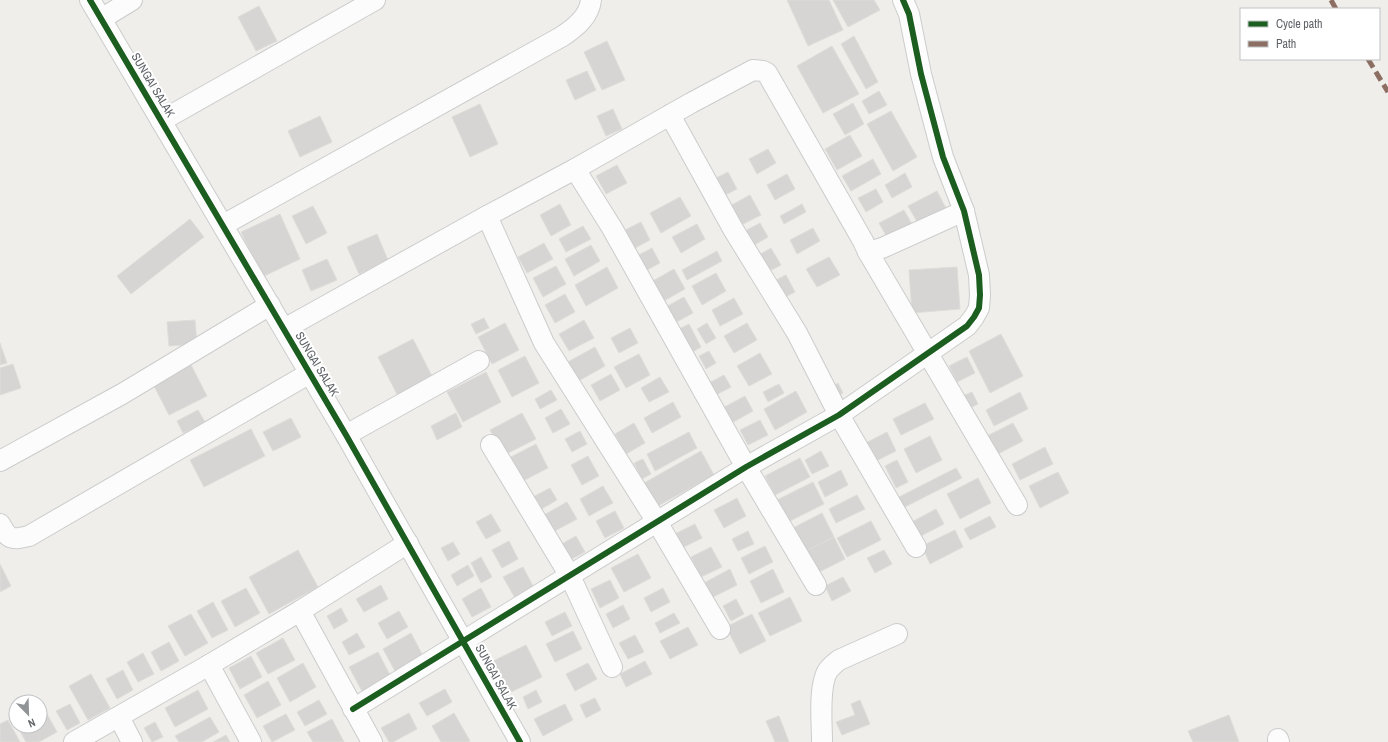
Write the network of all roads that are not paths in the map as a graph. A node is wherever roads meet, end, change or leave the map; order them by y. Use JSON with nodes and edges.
{"nodes":[{"id":1,"x":90,"y":0,"type":"edge"},
{"id":2,"x":132,"y":0,"type":"edge"},
{"id":3,"x":375,"y":0,"type":"edge"},
{"id":4,"x":590,"y":0,"type":"edge"},
{"id":5,"x":903,"y":0,"type":"edge"},
{"id":6,"x":101,"y":19,"type":"junction"},
{"id":7,"x":670,"y":115,"type":"junction"},
{"id":8,"x":162,"y":121,"type":"junction"},
{"id":9,"x":575,"y":169,"type":"junction"},
{"id":10,"x":964,"y":211,"type":"junction"},
{"id":11,"x":487,"y":216,"type":"junction"},
{"id":12,"x":223,"y":225,"type":"junction"},
{"id":13,"x":868,"y":252,"type":"junction"},
{"id":14,"x":270,"y":305,"type":"junction"},
{"id":15,"x":284,"y":329,"type":"junction"},
{"id":16,"x":927,"y":354,"type":"junction"},
{"id":17,"x":479,"y":361,"type":"dead end"},
{"id":18,"x":310,"y":373,"type":"junction"},
{"id":19,"x":839,"y":415,"type":"junction"},
{"id":20,"x":346,"y":435,"type":"junction"},
{"id":21,"x":491,"y":445,"type":"dead end"},
{"id":22,"x":0,"y":461,"type":"edge"},
{"id":23,"x":746,"y":467,"type":"junction"},
{"id":24,"x":1017,"y":505,"type":"dead end"},
{"id":25,"x":657,"y":522,"type":"junction"},
{"id":26,"x":0,"y":524,"type":"edge"},
{"id":27,"x":408,"y":543,"type":"junction"},
{"id":28,"x":916,"y":546,"type":"dead end"},
{"id":29,"x":570,"y":576,"type":"junction"},
{"id":30,"x":816,"y":584,"type":"dead end"},
{"id":31,"x":300,"y":611,"type":"junction"},
{"id":32,"x":720,"y":629,"type":"dead end"},
{"id":33,"x":897,"y":634,"type":"dead end"},
{"id":34,"x":463,"y":641,"type":"junction"},
{"id":35,"x":209,"y":665,"type":"junction"},
{"id":36,"x":612,"y":667,"type":"dead end"},
{"id":37,"x":353,"y":709,"type":"junction"},
{"id":38,"x":119,"y":717,"type":"junction"},
{"id":39,"x":74,"y":742,"type":"edge"},
{"id":40,"x":132,"y":742,"type":"edge"},
{"id":41,"x":251,"y":742,"type":"edge"},
{"id":42,"x":372,"y":742,"type":"edge"},
{"id":43,"x":520,"y":742,"type":"edge"},
{"id":44,"x":822,"y":742,"type":"edge"}],
"edges":[{"from":1,"to":6,"type":"street","name":"SUNGAI SALAK"},
{"from":2,"to":6,"type":"street"},
{"from":3,"to":8,"type":"street"},
{"from":4,"to":12,"type":"street"},
{"from":5,"to":10,"type":"street"},
{"from":6,"to":8,"type":"street","name":"SUNGAI SALAK"},
{"from":7,"to":9,"type":"street"},
{"from":7,"to":13,"type":"street"},
{"from":7,"to":19,"type":"street"},
{"from":8,"to":12,"type":"street","name":"SUNGAI SALAK"},
{"from":9,"to":11,"type":"street"},
{"from":9,"to":23,"type":"street"},
{"from":10,"to":13,"type":"street"},
{"from":10,"to":16,"type":"street"},
{"from":11,"to":15,"type":"street"},
{"from":11,"to":25,"type":"street"},
{"from":12,"to":14,"type":"street","name":"SUNGAI SALAK"},
{"from":13,"to":16,"type":"street"},
{"from":14,"to":15,"type":"street","name":"SUNGAI SALAK"},
{"from":14,"to":22,"type":"street"},
{"from":15,"to":18,"type":"street","name":"SUNGAI SALAK"},
{"from":16,"to":19,"type":"street"},
{"from":16,"to":24,"type":"street"},
{"from":17,"to":20,"type":"street"},
{"from":18,"to":20,"type":"street","name":"SUNGAI SALAK"},
{"from":18,"to":26,"type":"street"},
{"from":19,"to":23,"type":"street"},
{"from":19,"to":28,"type":"street"},
{"from":20,"to":27,"type":"street","name":"SUNGAI SALAK"},
{"from":21,"to":29,"type":"street"},
{"from":23,"to":25,"type":"street"},
{"from":23,"to":30,"type":"street"},
{"from":25,"to":29,"type":"street"},
{"from":25,"to":32,"type":"street"},
{"from":27,"to":31,"type":"street"},
{"from":27,"to":34,"type":"street","name":"SUNGAI SALAK"},
{"from":29,"to":34,"type":"street"},
{"from":29,"to":36,"type":"street"},
{"from":31,"to":35,"type":"street"},
{"from":31,"to":37,"type":"street"},
{"from":33,"to":44,"type":"street"},
{"from":34,"to":37,"type":"street"},
{"from":34,"to":43,"type":"street","name":"SUNGAI SALAK"},
{"from":35,"to":38,"type":"street"},
{"from":35,"to":41,"type":"street"},
{"from":37,"to":42,"type":"street"},
{"from":38,"to":39,"type":"street"},
{"from":38,"to":40,"type":"street"}]}
